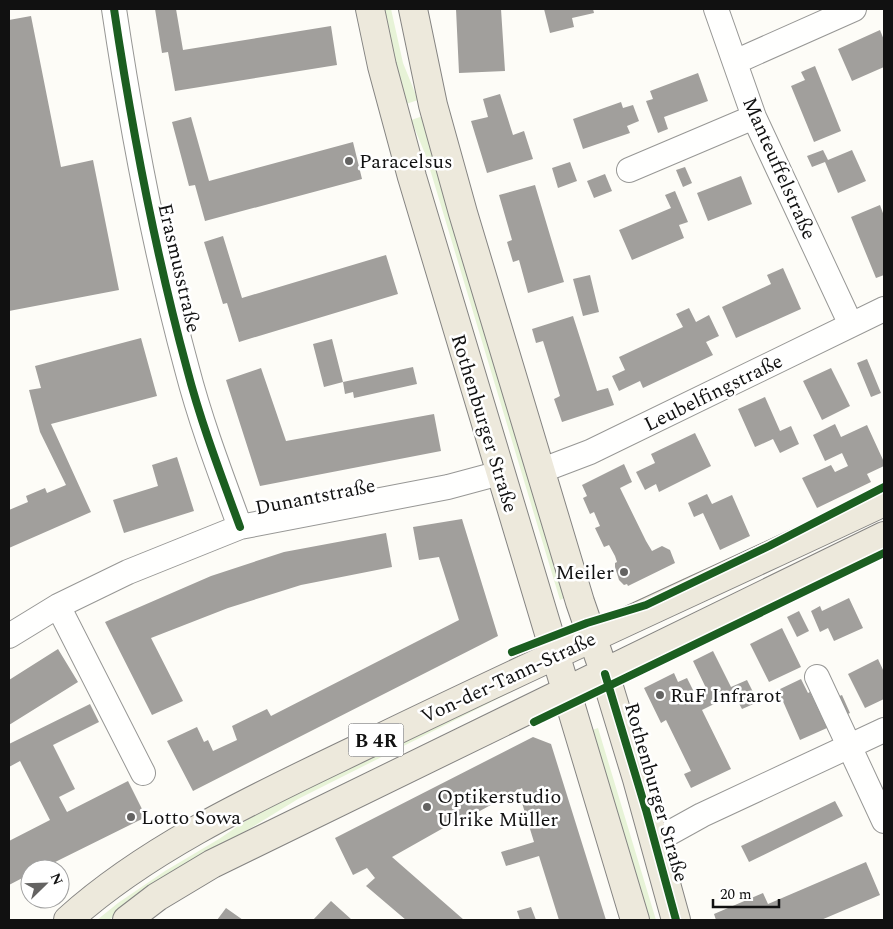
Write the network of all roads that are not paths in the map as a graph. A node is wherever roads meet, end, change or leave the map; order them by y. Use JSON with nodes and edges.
{"nodes":[{"id":1,"x":114,"y":9,"type":"edge"},
{"id":2,"x":370,"y":9,"type":"edge"},
{"id":3,"x":412,"y":9,"type":"edge"},
{"id":4,"x":716,"y":9,"type":"edge"},
{"id":5,"x":854,"y":9,"type":"edge"},
{"id":6,"x":735,"y":62,"type":"junction"},
{"id":7,"x":754,"y":117,"type":"junction"},
{"id":8,"x":629,"y":170,"type":"dead end"},
{"id":9,"x":884,"y":309,"type":"edge"},
{"id":10,"x":851,"y":325,"type":"junction"},
{"id":11,"x":540,"y":471,"type":"junction"},
{"id":12,"x":500,"y":474,"type":"junction"},
{"id":13,"x":884,"y":502,"type":"edge"},
{"id":14,"x":240,"y":527,"type":"junction"},
{"id":15,"x":884,"y":536,"type":"edge"},
{"id":16,"x":58,"y":606,"type":"junction"},
{"id":17,"x":9,"y":636,"type":"edge"},
{"id":18,"x":592,"y":638,"type":"junction"},
{"id":19,"x":555,"y":654,"type":"junction"},
{"id":20,"x":604,"y":674,"type":"junction"},
{"id":21,"x":817,"y":677,"type":"dead end"},
{"id":22,"x":566,"y":693,"type":"junction"},
{"id":23,"x":884,"y":730,"type":"edge"},
{"id":24,"x":850,"y":748,"type":"junction"},
{"id":25,"x":144,"y":773,"type":"dead end"},
{"id":26,"x":884,"y":821,"type":"edge"},
{"id":27,"x":655,"y":841,"type":"junction"},
{"id":28,"x":68,"y":920,"type":"edge"},
{"id":29,"x":127,"y":920,"type":"edge"},
{"id":30,"x":635,"y":920,"type":"edge"},
{"id":31,"x":676,"y":920,"type":"edge"}],
"edges":[{"from":1,"to":14,"type":"street","name":"Erasmusstraße"},
{"from":2,"to":12,"type":"main road","name":"Rothenburger Straße"},
{"from":3,"to":11,"type":"main road","name":"Rothenburger Straße"},
{"from":4,"to":6,"type":"street","name":"Manteuffelstraße"},
{"from":5,"to":6,"type":"street"},
{"from":6,"to":7,"type":"street","name":"Manteuffelstraße"},
{"from":7,"to":8,"type":"street"},
{"from":7,"to":10,"type":"street","name":"Manteuffelstraße"},
{"from":9,"to":10,"type":"street","name":"Leubelfingstraße"},
{"from":10,"to":11,"type":"street","name":"Leubelfingstraße"},
{"from":11,"to":18,"type":"main road","name":"Rothenburger Straße"},
{"from":12,"to":14,"type":"street","name":"Dunantstraße"},
{"from":12,"to":19,"type":"main road","name":"Rothenburger Straße"},
{"from":13,"to":18,"type":"main road","name":"Von-der-Tann-Straße","number":"B 4R"},
{"from":14,"to":16,"type":"street","name":"Dunantstraße"},
{"from":15,"to":20,"type":"main road","name":"Von-der-Tann-Straße","number":"B 4R"},
{"from":16,"to":17,"type":"street","name":"Dunantstraße"},
{"from":16,"to":25,"type":"street"},
{"from":18,"to":19,"type":"main road","name":"Von-der-Tann-Straße","number":"B 4R"},
{"from":18,"to":20,"type":"main road","name":"Rothenburger Straße"},
{"from":19,"to":22,"type":"main road","name":"Rothenburger Straße"},
{"from":19,"to":28,"type":"main road","name":"Von-der-Tann-Straße","number":"B 4R"},
{"from":20,"to":22,"type":"main road","name":"Von-der-Tann-Straße","number":"B 4R"},
{"from":20,"to":27,"type":"main road","name":"Rothenburger Straße"},
{"from":21,"to":24,"type":"street"},
{"from":22,"to":29,"type":"main road","name":"Von-der-Tann-Straße","number":"B 4R"},
{"from":22,"to":30,"type":"main road","name":"Rothenburger Straße"},
{"from":23,"to":24,"type":"street"},
{"from":24,"to":26,"type":"street"},
{"from":24,"to":27,"type":"street"},
{"from":27,"to":31,"type":"main road","name":"Rothenburger Straße"}]}
